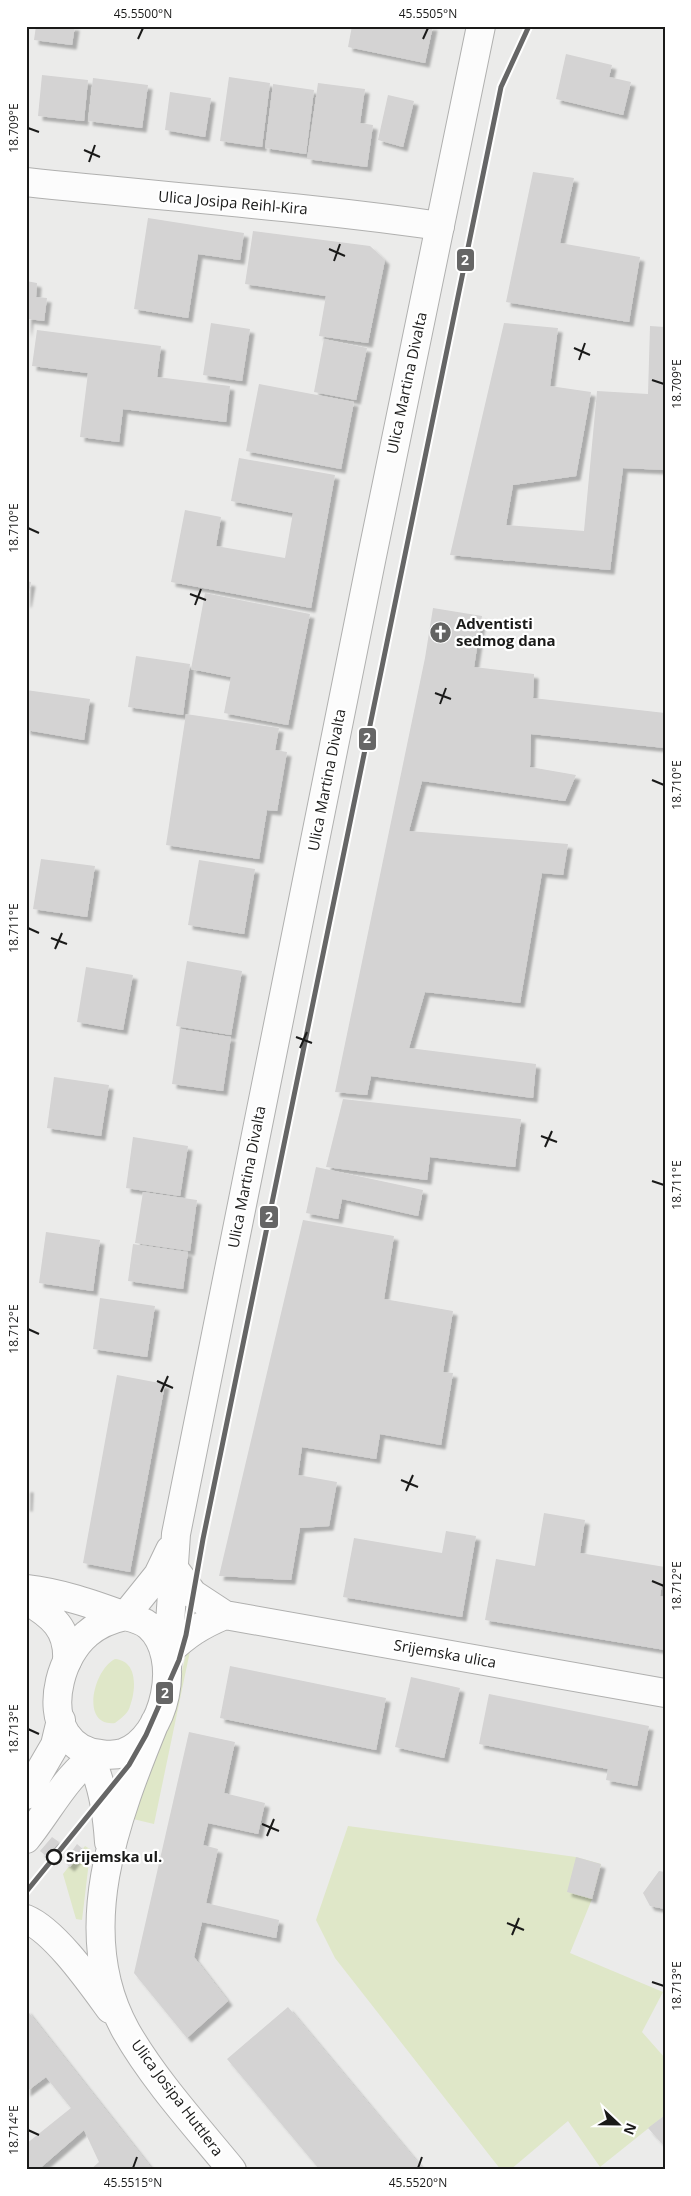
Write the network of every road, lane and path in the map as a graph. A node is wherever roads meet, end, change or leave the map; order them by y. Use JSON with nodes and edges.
{"nodes":[{"id":1,"x":481,"y":26,"type":"edge"},
{"id":2,"x":26,"y":182,"type":"edge"},
{"id":3,"x":440,"y":226,"type":"junction"},
{"id":4,"x":176,"y":1534,"type":"junction"},
{"id":5,"x":173,"y":1567,"type":"junction"},
{"id":6,"x":26,"y":1589,"type":"edge"},
{"id":7,"x":26,"y":1600,"type":"edge"},
{"id":8,"x":225,"y":1615,"type":"junction"},
{"id":9,"x":125,"y":1616,"type":"junction"},
{"id":10,"x":67,"y":1660,"type":"junction"},
{"id":11,"x":168,"y":1660,"type":"junction"},
{"id":12,"x":665,"y":1692,"type":"edge"},
{"id":13,"x":61,"y":1720,"type":"junction"},
{"id":14,"x":155,"y":1722,"type":"junction"},
{"id":15,"x":91,"y":1754,"type":"junction"},
{"id":16,"x":26,"y":1794,"type":"edge"},
{"id":17,"x":26,"y":1838,"type":"edge"},
{"id":18,"x":110,"y":1850,"type":"junction"},
{"id":19,"x":26,"y":1920,"type":"edge"},
{"id":20,"x":126,"y":2030,"type":"junction"},
{"id":21,"x":232,"y":2170,"type":"edge"}],
"edges":[{"from":1,"to":3,"type":"street","name":"Ulica Martina Divalta"},
{"from":2,"to":3,"type":"street","name":"Ulica Josipa Reihl-Kira"},
{"from":3,"to":4,"type":"street","name":"Ulica Martina Divalta"},
{"from":4,"to":5,"type":"street","name":"Ulica Martina Divalta"},
{"from":4,"to":9,"type":"street","name":"Ulica Martina Divalta"},
{"from":5,"to":8,"type":"street","name":"Srijemska ulica"},
{"from":5,"to":11,"type":"street","name":"Ulica Martina Divalta"},
{"from":6,"to":9,"type":"street"},
{"from":7,"to":10,"type":"street"},
{"from":8,"to":11,"type":"street"},
{"from":8,"to":12,"type":"street","name":"Srijemska ulica"},
{"from":9,"to":10,"type":"street"},
{"from":9,"to":11,"type":"street"},
{"from":10,"to":13,"type":"street"},
{"from":11,"to":14,"type":"street"},
{"from":13,"to":15,"type":"street"},
{"from":13,"to":16,"type":"street"},
{"from":14,"to":15,"type":"street"},
{"from":14,"to":18,"type":"street","name":"Ulica Josipa Huttlera"},
{"from":15,"to":17,"type":"street"},
{"from":15,"to":18,"type":"street","name":"Ulica Josipa Huttlera"},
{"from":18,"to":20,"type":"street","name":"Ulica Josipa Huttlera"},
{"from":19,"to":20,"type":"street"},
{"from":20,"to":21,"type":"street","name":"Ulica Josipa Huttlera"}]}
